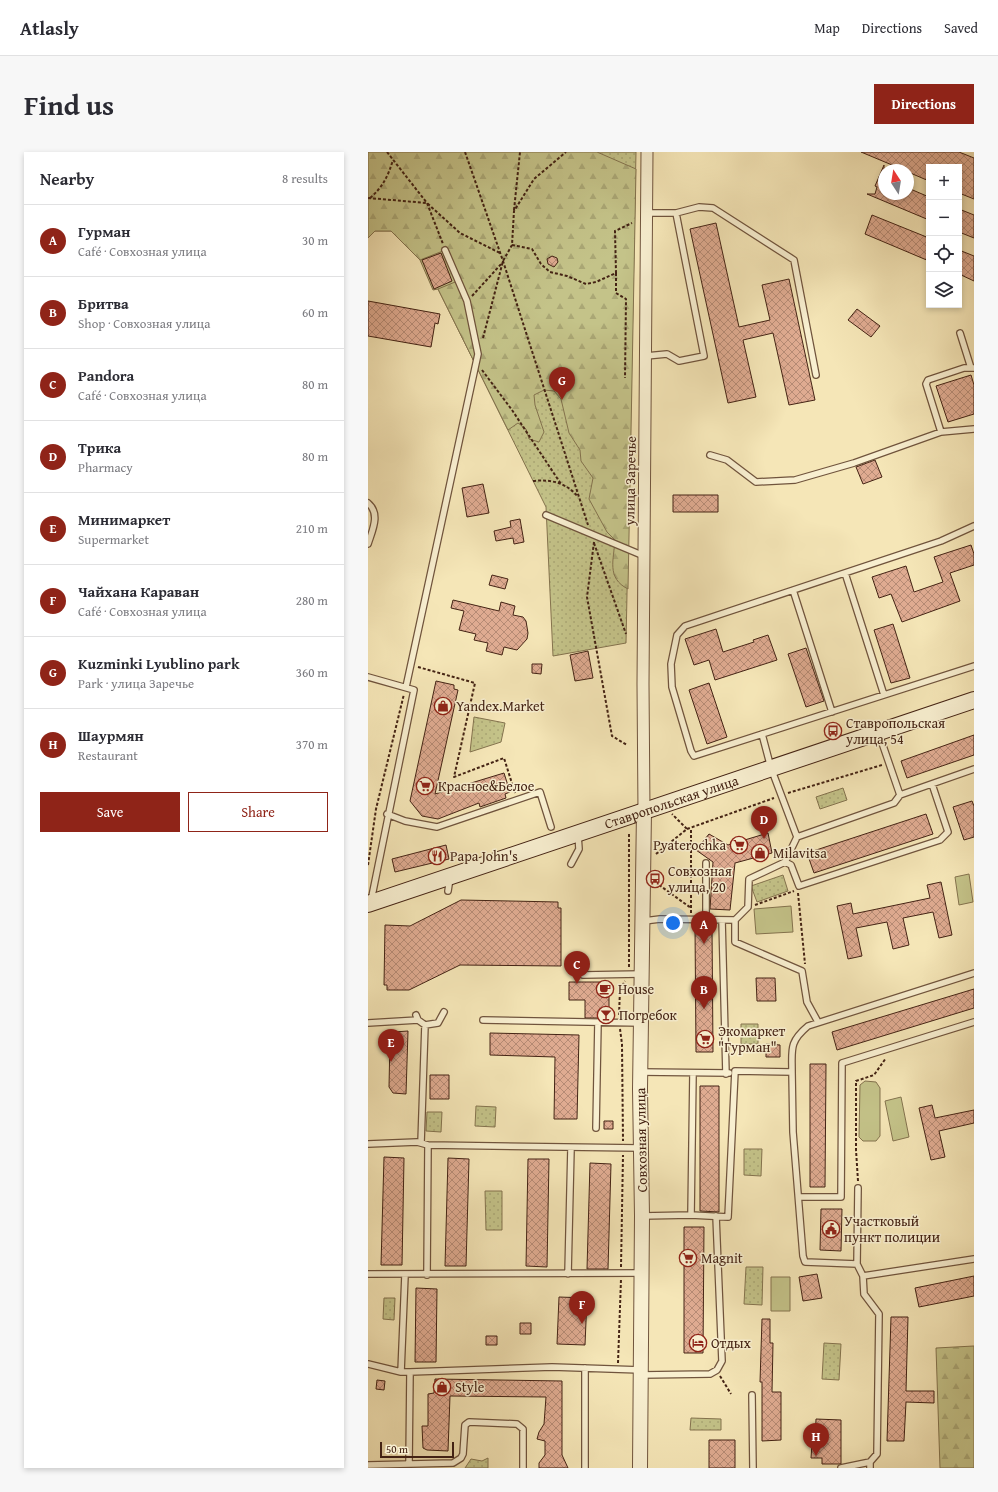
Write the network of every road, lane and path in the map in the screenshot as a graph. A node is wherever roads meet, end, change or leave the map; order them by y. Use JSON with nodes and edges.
{"nodes":[{"id":1,"x":388,"y":152,"type":"edge"},
{"id":2,"x":465,"y":152,"type":"edge"},
{"id":3,"x":520,"y":152,"type":"edge"},
{"id":4,"x":566,"y":152,"type":"edge"},
{"id":5,"x":647,"y":152,"type":"edge"},
{"id":6,"x":393,"y":160,"type":"junction"},
{"id":7,"x":369,"y":198,"type":"edge"},
{"id":8,"x":427,"y":203,"type":"junction"},
{"id":9,"x":514,"y":211,"type":"junction"},
{"id":10,"x":647,"y":213,"type":"junction"},
{"id":11,"x":676,"y":213,"type":"junction"},
{"id":12,"x":632,"y":223,"type":"dead end"},
{"id":13,"x":512,"y":245,"type":"junction"},
{"id":14,"x":445,"y":250,"type":"joint"},
{"id":15,"x":500,"y":253,"type":"junction"},
{"id":16,"x":504,"y":261,"type":"junction"},
{"id":17,"x":616,"y":273,"type":"junction"},
{"id":18,"x":467,"y":301,"type":"junction"},
{"id":19,"x":960,"y":333,"type":"dead end"},
{"id":20,"x":478,"y":354,"type":"junction"},
{"id":21,"x":646,"y":356,"type":"junction"},
{"id":22,"x":476,"y":363,"type":"junction"},
{"id":23,"x":972,"y":368,"type":"edge"},
{"id":24,"x":816,"y":375,"type":"dead end"},
{"id":25,"x":624,"y":378,"type":"dead end"},
{"id":26,"x":974,"y":429,"type":"edge"},
{"id":27,"x":940,"y":432,"type":"junction"},
{"id":28,"x":710,"y":455,"type":"dead end"},
{"id":29,"x":533,"y":481,"type":"dead end"},
{"id":30,"x":561,"y":484,"type":"junction"},
{"id":31,"x":580,"y":500,"type":"junction"},
{"id":32,"x":368,"y":503,"type":"edge"},
{"id":33,"x":546,"y":515,"type":"dead end"},
{"id":34,"x":974,"y":526,"type":"edge"},
{"id":35,"x":591,"y":533,"type":"junction"},
{"id":36,"x":594,"y":541,"type":"junction"},
{"id":37,"x":368,"y":544,"type":"edge"},
{"id":38,"x":644,"y":556,"type":"junction"},
{"id":39,"x":845,"y":573,"type":"junction"},
{"id":40,"x":793,"y":590,"type":"junction"},
{"id":41,"x":626,"y":634,"type":"dead end"},
{"id":42,"x":411,"y":665,"type":"junction"},
{"id":43,"x":974,"y":666,"type":"edge"},
{"id":44,"x":368,"y":677,"type":"edge"},
{"id":45,"x":406,"y":687,"type":"junction"},
{"id":46,"x":884,"y":695,"type":"junction"},
{"id":47,"x":974,"y":700,"type":"edge"},
{"id":48,"x":832,"y":712,"type":"junction"},
{"id":49,"x":878,"y":732,"type":"junction"},
{"id":50,"x":762,"y":734,"type":"junction"},
{"id":51,"x":627,"y":745,"type":"dead end"},
{"id":52,"x":889,"y":763,"type":"junction"},
{"id":53,"x":771,"y":768,"type":"junction"},
{"id":54,"x":974,"y":769,"type":"edge"},
{"id":55,"x":932,"y":784,"type":"junction"},
{"id":56,"x":900,"y":795,"type":"junction"},
{"id":57,"x":781,"y":796,"type":"junction"},
{"id":58,"x":517,"y":799,"type":"junction"},
{"id":59,"x":668,"y":810,"type":"dead end"},
{"id":60,"x":644,"y":811,"type":"junction"},
{"id":61,"x":387,"y":814,"type":"junction"},
{"id":62,"x":551,"y":827,"type":"dead end"},
{"id":63,"x":691,"y":828,"type":"junction"},
{"id":64,"x":687,"y":829,"type":"junction"},
{"id":65,"x":578,"y":832,"type":"junction"},
{"id":66,"x":629,"y":833,"type":"dead end"},
{"id":67,"x":797,"y":837,"type":"junction"},
{"id":68,"x":371,"y":840,"type":"junction"},
{"id":69,"x":368,"y":841,"type":"edge"},
{"id":70,"x":656,"y":847,"type":"dead end"},
{"id":71,"x":656,"y":854,"type":"junction"},
{"id":72,"x":656,"y":861,"type":"dead end"},
{"id":73,"x":785,"y":862,"type":"junction"},
{"id":74,"x":706,"y":863,"type":"dead end"},
{"id":75,"x":571,"y":864,"type":"dead end"},
{"id":76,"x":368,"y":865,"type":"edge"},
{"id":77,"x":656,"y":875,"type":"dead end"},
{"id":78,"x":369,"y":903,"type":"edge"},
{"id":79,"x":748,"y":907,"type":"junction"},
{"id":80,"x":691,"y":908,"type":"junction"},
{"id":81,"x":691,"y":920,"type":"junction"},
{"id":82,"x":706,"y":920,"type":"junction"},
{"id":83,"x":722,"y":920,"type":"junction"},
{"id":84,"x":735,"y":920,"type":"junction"},
{"id":85,"x":644,"y":921,"type":"junction"},
{"id":86,"x":802,"y":971,"type":"junction"},
{"id":87,"x":974,"y":973,"type":"edge"},
{"id":88,"x":635,"y":974,"type":"junction"},
{"id":89,"x":583,"y":975,"type":"dead end"},
{"id":90,"x":444,"y":1012,"type":"dead end"},
{"id":91,"x":483,"y":1020,"type":"dead end"},
{"id":92,"x":598,"y":1022,"type":"junction"},
{"id":93,"x":818,"y":1022,"type":"junction"},
{"id":94,"x":974,"y":1022,"type":"edge"},
{"id":95,"x":368,"y":1023,"type":"edge"},
{"id":96,"x":619,"y":1023,"type":"junction"},
{"id":97,"x":641,"y":1023,"type":"junction"},
{"id":98,"x":425,"y":1025,"type":"junction"},
{"id":99,"x":894,"y":1047,"type":"junction"},
{"id":100,"x":735,"y":1071,"type":"junction"},
{"id":101,"x":640,"y":1072,"type":"junction"},
{"id":102,"x":792,"y":1072,"type":"junction"},
{"id":103,"x":693,"y":1073,"type":"junction"},
{"id":104,"x":726,"y":1074,"type":"junction"},
{"id":105,"x":596,"y":1128,"type":"dead end"},
{"id":106,"x":421,"y":1143,"type":"junction"},
{"id":107,"x":368,"y":1144,"type":"edge"},
{"id":108,"x":428,"y":1145,"type":"junction"},
{"id":109,"x":571,"y":1148,"type":"junction"},
{"id":110,"x":623,"y":1148,"type":"junction"},
{"id":111,"x":640,"y":1148,"type":"junction"},
{"id":112,"x":858,"y":1188,"type":"joint"},
{"id":113,"x":799,"y":1197,"type":"junction"},
{"id":114,"x":691,"y":1215,"type":"junction"},
{"id":115,"x":642,"y":1216,"type":"junction"},
{"id":116,"x":716,"y":1216,"type":"junction"},
{"id":117,"x":974,"y":1259,"type":"edge"},
{"id":118,"x":857,"y":1264,"type":"junction"},
{"id":119,"x":641,"y":1273,"type":"junction"},
{"id":120,"x":368,"y":1274,"type":"edge"},
{"id":121,"x":568,"y":1274,"type":"junction"},
{"id":122,"x":621,"y":1274,"type":"junction"},
{"id":123,"x":405,"y":1275,"type":"junction"},
{"id":124,"x":427,"y":1275,"type":"junction"},
{"id":125,"x":863,"y":1276,"type":"junction"},
{"id":126,"x":368,"y":1364,"type":"edge"},
{"id":127,"x":585,"y":1368,"type":"junction"},
{"id":128,"x":619,"y":1369,"type":"junction"},
{"id":129,"x":717,"y":1370,"type":"junction"},
{"id":130,"x":401,"y":1372,"type":"junction"},
{"id":131,"x":410,"y":1372,"type":"junction"},
{"id":132,"x":641,"y":1372,"type":"junction"},
{"id":133,"x":731,"y":1394,"type":"dead end"},
{"id":134,"x":752,"y":1395,"type":"dead end"},
{"id":135,"x":409,"y":1464,"type":"junction"},
{"id":136,"x":368,"y":1465,"type":"edge"},
{"id":137,"x":870,"y":1465,"type":"edge"},
{"id":138,"x":523,"y":1468,"type":"edge"},
{"id":139,"x":585,"y":1468,"type":"edge"},
{"id":140,"x":640,"y":1468,"type":"edge"},
{"id":141,"x":753,"y":1468,"type":"edge"},
{"id":142,"x":841,"y":1468,"type":"edge"}],
"edges":[{"from":1,"to":6,"type":"path"},
{"from":2,"to":15,"type":"path"},
{"from":3,"to":9,"type":"path"},
{"from":4,"to":9,"type":"path"},
{"from":5,"to":10,"type":"street","name":"улица Заречье"},
{"from":6,"to":7,"type":"path"},
{"from":6,"to":8,"type":"path"},
{"from":7,"to":8,"type":"path"},
{"from":8,"to":14,"type":"path"},
{"from":8,"to":15,"type":"path"},
{"from":9,"to":13,"type":"path"},
{"from":10,"to":11,"type":"lane"},
{"from":10,"to":21,"type":"street","name":"улица Заречье"},
{"from":11,"to":21,"type":"lane"},
{"from":11,"to":24,"type":"lane"},
{"from":12,"to":17,"type":"path"},
{"from":13,"to":16,"type":"path"},
{"from":13,"to":17,"type":"path"},
{"from":14,"to":18,"type":"lane"},
{"from":15,"to":16,"type":"path"},
{"from":16,"to":18,"type":"path"},
{"from":16,"to":20,"type":"path"},
{"from":16,"to":31,"type":"path"},
{"from":17,"to":25,"type":"path"},
{"from":18,"to":20,"type":"lane"},
{"from":19,"to":23,"type":"lane"},
{"from":20,"to":22,"type":"lane"},
{"from":21,"to":38,"type":"street","name":"улица Заречье"},
{"from":22,"to":30,"type":"path"},
{"from":22,"to":42,"type":"lane"},
{"from":23,"to":27,"type":"lane"},
{"from":26,"to":27,"type":"lane"},
{"from":27,"to":28,"type":"lane"},
{"from":29,"to":30,"type":"path"},
{"from":30,"to":31,"type":"path"},
{"from":31,"to":35,"type":"path"},
{"from":32,"to":37,"type":"lane"},
{"from":33,"to":35,"type":"lane"},
{"from":34,"to":39,"type":"lane"},
{"from":35,"to":36,"type":"path"},
{"from":35,"to":38,"type":"lane"},
{"from":36,"to":41,"type":"path"},
{"from":36,"to":51,"type":"path"},
{"from":38,"to":60,"type":"street","name":"улица Заречье"},
{"from":39,"to":40,"type":"lane"},
{"from":39,"to":46,"type":"lane"},
{"from":40,"to":48,"type":"lane"},
{"from":40,"to":50,"type":"lane"},
{"from":42,"to":45,"type":"lane"},
{"from":42,"to":58,"type":"path"},
{"from":43,"to":46,"type":"lane"},
{"from":44,"to":45,"type":"lane"},
{"from":45,"to":61,"type":"lane"},
{"from":45,"to":68,"type":"path"},
{"from":46,"to":48,"type":"lane"},
{"from":47,"to":49,"type":"main road","name":"Ставропольская улица"},
{"from":48,"to":50,"type":"lane"},
{"from":49,"to":52,"type":"lane"},
{"from":49,"to":53,"type":"main road","name":"Ставропольская улица"},
{"from":50,"to":53,"type":"lane"},
{"from":52,"to":56,"type":"lane"},
{"from":52,"to":57,"type":"path"},
{"from":53,"to":57,"type":"lane"},
{"from":53,"to":60,"type":"main road","name":"Ставропольская улица"},
{"from":54,"to":55,"type":"lane"},
{"from":55,"to":56,"type":"lane"},
{"from":55,"to":73,"type":"lane"},
{"from":56,"to":67,"type":"lane"},
{"from":57,"to":63,"type":"path"},
{"from":57,"to":67,"type":"lane"},
{"from":58,"to":61,"type":"lane"},
{"from":58,"to":62,"type":"lane"},
{"from":59,"to":64,"type":"path"},
{"from":60,"to":65,"type":"main road","name":"Ставропольская улица"},
{"from":60,"to":85,"type":"street","name":"Совхозная улица"},
{"from":61,"to":78,"type":"lane"},
{"from":63,"to":64,"type":"path"},
{"from":63,"to":80,"type":"path"},
{"from":64,"to":71,"type":"path"},
{"from":65,"to":75,"type":"lane"},
{"from":65,"to":78,"type":"main road","name":"Ставропольская улица"},
{"from":66,"to":88,"type":"path"},
{"from":67,"to":73,"type":"lane"},
{"from":68,"to":69,"type":"path"},
{"from":68,"to":76,"type":"path"},
{"from":70,"to":71,"type":"path"},
{"from":71,"to":72,"type":"path"},
{"from":73,"to":79,"type":"lane"},
{"from":74,"to":82,"type":"lane"},
{"from":77,"to":80,"type":"path"},
{"from":79,"to":84,"type":"lane"},
{"from":79,"to":86,"type":"path"},
{"from":80,"to":81,"type":"path"},
{"from":81,"to":82,"type":"lane"},
{"from":81,"to":85,"type":"lane"},
{"from":82,"to":83,"type":"lane"},
{"from":83,"to":84,"type":"lane"},
{"from":83,"to":104,"type":"lane"},
{"from":84,"to":86,"type":"lane"},
{"from":85,"to":88,"type":"street","name":"Совхозная улица"},
{"from":86,"to":93,"type":"lane"},
{"from":87,"to":93,"type":"lane"},
{"from":88,"to":89,"type":"lane"},
{"from":88,"to":96,"type":"path"},
{"from":88,"to":97,"type":"street","name":"Совхозная улица"},
{"from":90,"to":98,"type":"lane"},
{"from":91,"to":92,"type":"lane"},
{"from":92,"to":96,"type":"lane"},
{"from":92,"to":105,"type":"lane"},
{"from":93,"to":102,"type":"lane"},
{"from":94,"to":99,"type":"lane"},
{"from":95,"to":98,"type":"lane"},
{"from":96,"to":97,"type":"lane"},
{"from":96,"to":110,"type":"path"},
{"from":97,"to":101,"type":"street","name":"Совхозная улица"},
{"from":98,"to":106,"type":"lane"},
{"from":99,"to":112,"type":"path"},
{"from":99,"to":113,"type":"lane"},
{"from":100,"to":102,"type":"lane"},
{"from":100,"to":104,"type":"lane"},
{"from":100,"to":116,"type":"lane"},
{"from":101,"to":103,"type":"lane"},
{"from":101,"to":111,"type":"street","name":"Совхозная улица"},
{"from":102,"to":113,"type":"lane"},
{"from":103,"to":104,"type":"lane"},
{"from":103,"to":114,"type":"lane"},
{"from":106,"to":107,"type":"lane"},
{"from":106,"to":108,"type":"lane"},
{"from":108,"to":109,"type":"lane"},
{"from":108,"to":124,"type":"lane"},
{"from":109,"to":110,"type":"lane"},
{"from":109,"to":121,"type":"lane"},
{"from":110,"to":111,"type":"lane"},
{"from":110,"to":122,"type":"path"},
{"from":111,"to":115,"type":"street","name":"Совхозная улица"},
{"from":112,"to":118,"type":"lane"},
{"from":113,"to":118,"type":"lane"},
{"from":114,"to":115,"type":"lane"},
{"from":114,"to":116,"type":"lane"},
{"from":115,"to":119,"type":"street","name":"Совхозная улица"},
{"from":116,"to":129,"type":"lane"},
{"from":117,"to":125,"type":"lane"},
{"from":118,"to":125,"type":"lane"},
{"from":119,"to":122,"type":"lane"},
{"from":119,"to":132,"type":"street","name":"Совхозная улица"},
{"from":120,"to":123,"type":"lane"},
{"from":121,"to":122,"type":"lane"},
{"from":121,"to":124,"type":"lane"},
{"from":122,"to":128,"type":"path"},
{"from":123,"to":124,"type":"lane"},
{"from":123,"to":130,"type":"lane"},
{"from":125,"to":137,"type":"lane"},
{"from":126,"to":130,"type":"lane"},
{"from":127,"to":128,"type":"lane"},
{"from":127,"to":131,"type":"lane"},
{"from":127,"to":139,"type":"lane"},
{"from":128,"to":132,"type":"lane"},
{"from":129,"to":132,"type":"lane"},
{"from":129,"to":133,"type":"path"},
{"from":130,"to":131,"type":"lane"},
{"from":131,"to":135,"type":"lane"},
{"from":132,"to":140,"type":"street","name":"Совхозная улица"},
{"from":134,"to":141,"type":"lane"},
{"from":135,"to":136,"type":"lane"},
{"from":135,"to":138,"type":"lane"},
{"from":137,"to":142,"type":"lane"}]}
